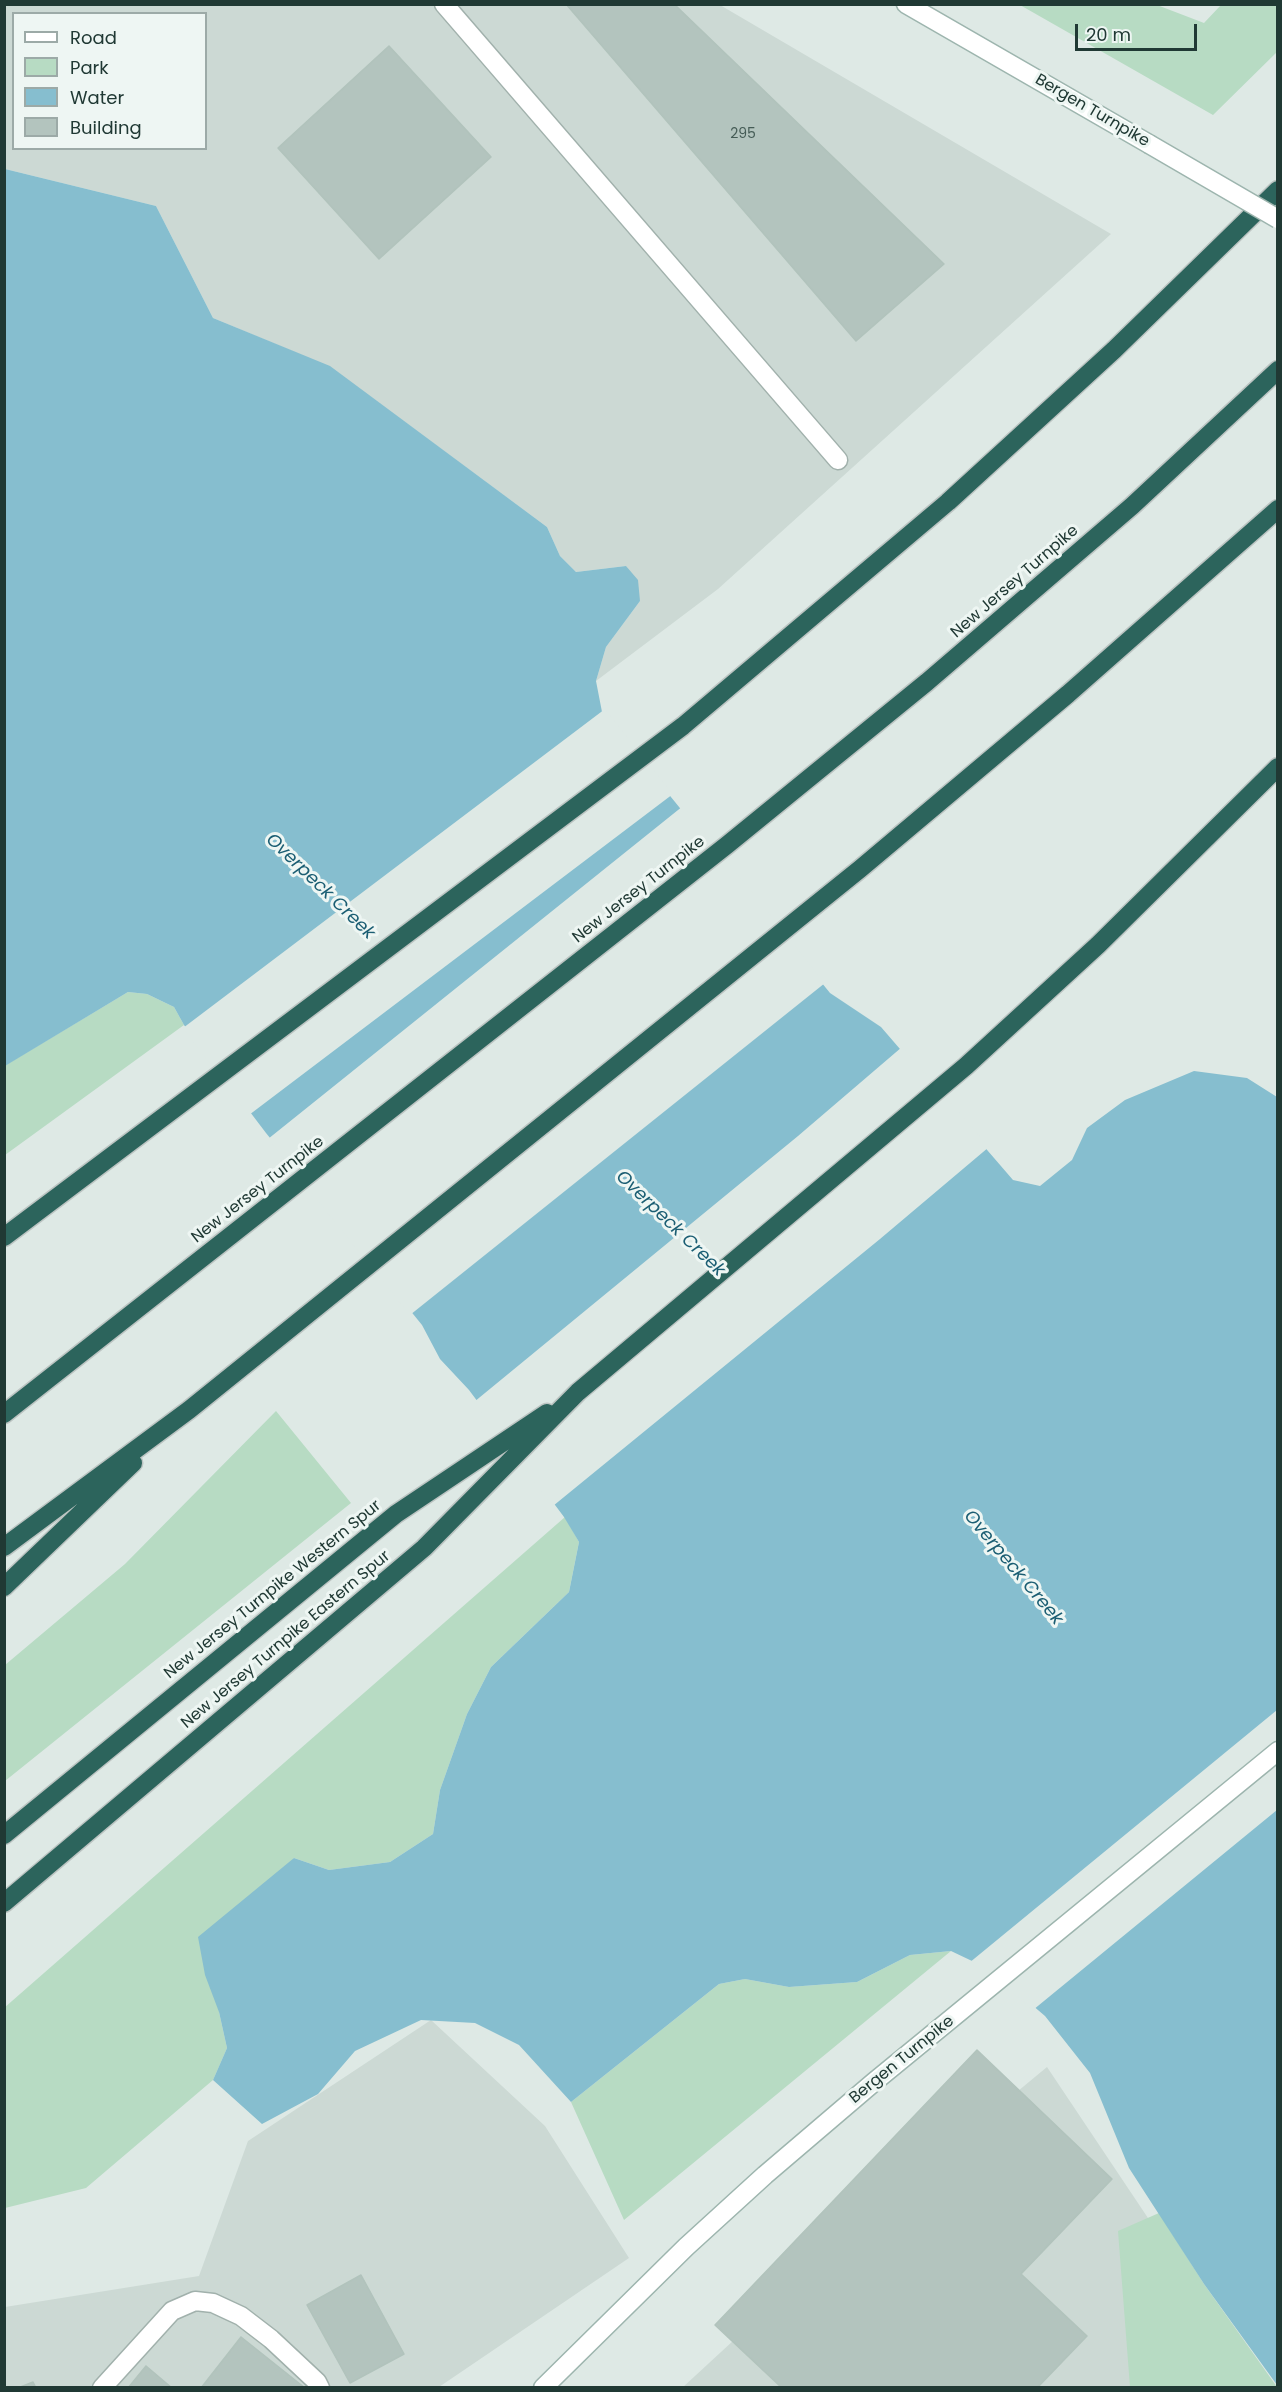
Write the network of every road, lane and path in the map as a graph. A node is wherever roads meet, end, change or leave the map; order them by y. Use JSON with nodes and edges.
{"nodes":[{"id":1,"x":444,"y":4,"type":"edge"},
{"id":2,"x":906,"y":4,"type":"edge"},
{"id":3,"x":1278,"y":190,"type":"edge"},
{"id":4,"x":1278,"y":219,"type":"edge"},
{"id":5,"x":1278,"y":370,"type":"edge"},
{"id":6,"x":838,"y":460,"type":"dead end"},
{"id":7,"x":1278,"y":509,"type":"edge"},
{"id":8,"x":1278,"y":767,"type":"edge"},
{"id":9,"x":4,"y":1237,"type":"edge"},
{"id":10,"x":578,"y":1392,"type":"junction"},
{"id":11,"x":189,"y":1410,"type":"junction"},
{"id":12,"x":4,"y":1414,"type":"edge"},
{"id":13,"x":4,"y":1547,"type":"edge"},
{"id":14,"x":4,"y":1587,"type":"edge"},
{"id":15,"x":1278,"y":1751,"type":"edge"},
{"id":16,"x":4,"y":1835,"type":"edge"},
{"id":17,"x":4,"y":1903,"type":"edge"},
{"id":18,"x":102,"y":2388,"type":"edge"},
{"id":19,"x":320,"y":2388,"type":"edge"},
{"id":20,"x":543,"y":2388,"type":"edge"}],
"edges":[{"from":1,"to":6,"type":"main road"},
{"from":2,"to":4,"type":"main road","name":"Bergen Turnpike","bridge":true},
{"from":3,"to":9,"type":"highway"},
{"from":5,"to":12,"type":"highway","name":"New Jersey Turnpike"},
{"from":7,"to":11,"type":"highway"},
{"from":8,"to":10,"type":"highway"},
{"from":10,"to":16,"type":"highway","name":"New Jersey Turnpike Western Spur"},
{"from":10,"to":17,"type":"highway","name":"New Jersey Turnpike Eastern Spur"},
{"from":11,"to":13,"type":"highway"},
{"from":11,"to":14,"type":"highway"},
{"from":15,"to":20,"type":"main road","name":"Bergen Turnpike"},
{"from":18,"to":19,"type":"main road"}]}
